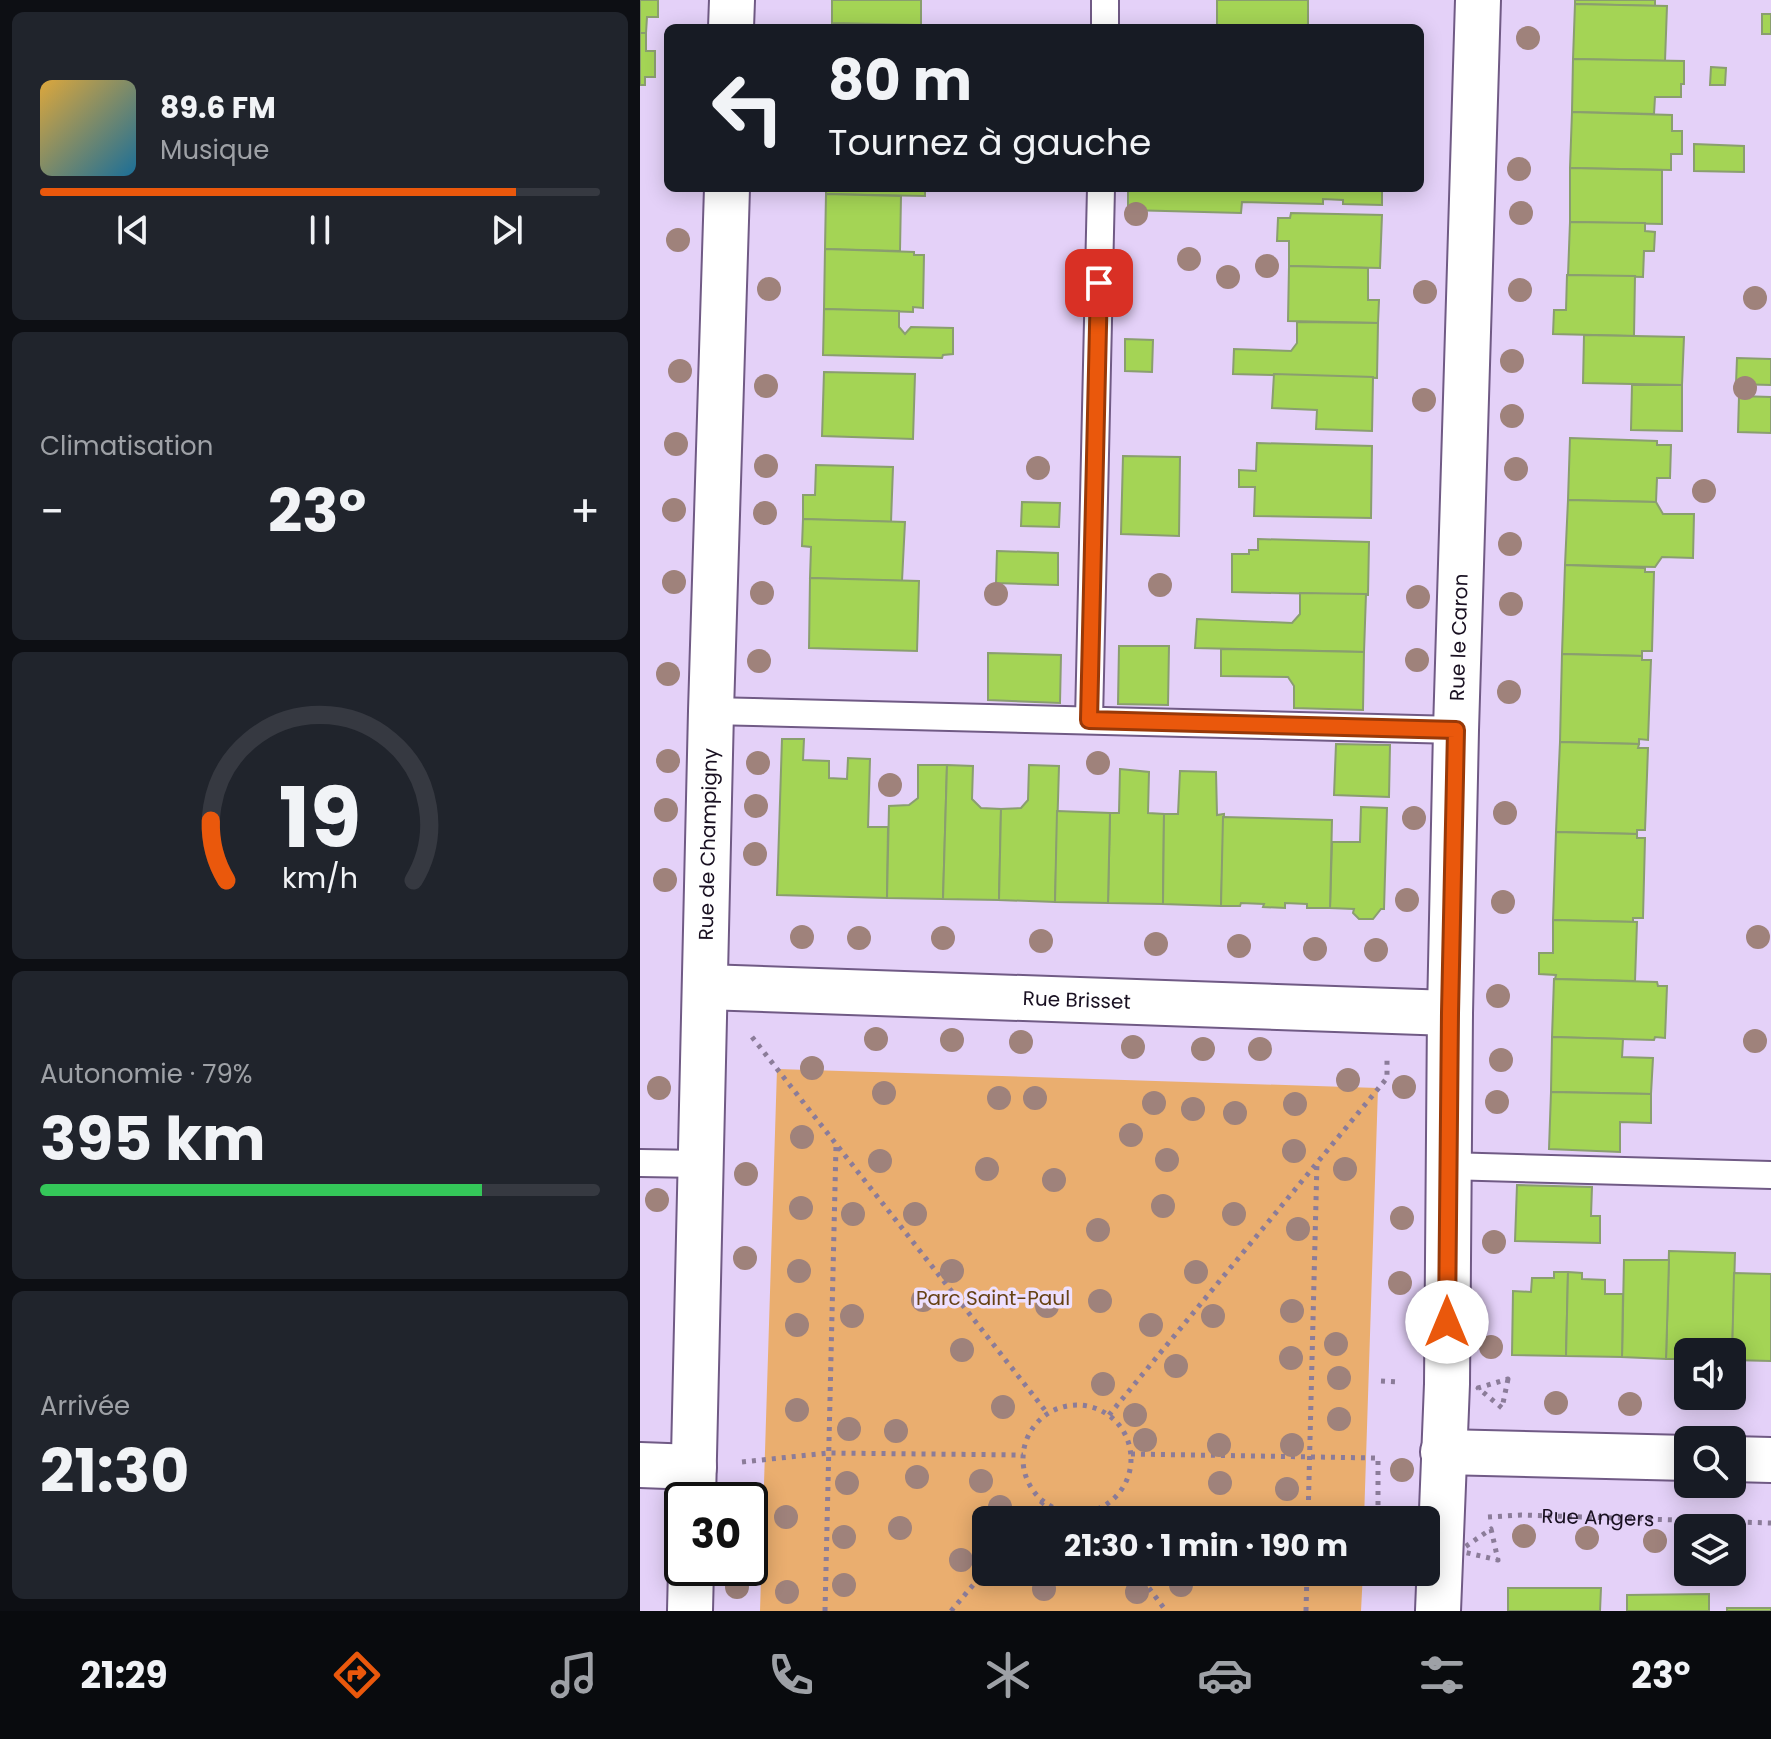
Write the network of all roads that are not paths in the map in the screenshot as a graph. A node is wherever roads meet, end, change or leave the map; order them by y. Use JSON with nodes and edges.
{"nodes":[{"id":1,"x":732,"y":0,"type":"edge"},
{"id":2,"x":1105,"y":0,"type":"edge"},
{"id":3,"x":1478,"y":0,"type":"edge"},
{"id":4,"x":731,"y":24,"type":"edge"},
{"id":5,"x":1105,"y":24,"type":"edge"},
{"id":6,"x":727,"y":192,"type":"edge"},
{"id":7,"x":1101,"y":192,"type":"edge"},
{"id":8,"x":711,"y":711,"type":"junction"},
{"id":9,"x":1089,"y":720,"type":"junction"},
{"id":10,"x":1456,"y":730,"type":"junction"},
{"id":11,"x":705,"y":987,"type":"junction"},
{"id":12,"x":1450,"y":1013,"type":"junction"},
{"id":13,"x":640,"y":1163,"type":"edge"},
{"id":14,"x":701,"y":1164,"type":"junction"},
{"id":15,"x":1447,"y":1166,"type":"junction"},
{"id":16,"x":1771,"y":1175,"type":"edge"},
{"id":17,"x":1443,"y":1452,"type":"junction"},
{"id":18,"x":1674,"y":1458,"type":"edge"},
{"id":19,"x":1746,"y":1459,"type":"edge"},
{"id":20,"x":1771,"y":1460,"type":"edge"},
{"id":21,"x":640,"y":1465,"type":"edge"},
{"id":22,"x":690,"y":1482,"type":"edge"},
{"id":23,"x":693,"y":1482,"type":"edge"},
{"id":24,"x":691,"y":1586,"type":"edge"},
{"id":25,"x":690,"y":1611,"type":"edge"},
{"id":26,"x":1438,"y":1611,"type":"edge"}],
"edges":[{"from":1,"to":4,"type":"street"},
{"from":2,"to":5,"type":"lane"},
{"from":3,"to":10,"type":"street","name":"Rue le Caron"},
{"from":6,"to":8,"type":"street","name":"Rue de Champigny"},
{"from":7,"to":9,"type":"lane"},
{"from":8,"to":9,"type":"lane"},
{"from":8,"to":11,"type":"street","name":"Rue de Champigny"},
{"from":9,"to":10,"type":"lane"},
{"from":10,"to":12,"type":"street","name":"Rue le Caron"},
{"from":11,"to":12,"type":"street","name":"Rue Brisset"},
{"from":11,"to":14,"type":"street","name":"Rue de Champigny"},
{"from":12,"to":15,"type":"street","name":"Rue le Caron"},
{"from":13,"to":14,"type":"lane"},
{"from":14,"to":23,"type":"street","name":"Rue de Champigny"},
{"from":15,"to":16,"type":"lane"},
{"from":15,"to":17,"type":"street","name":"Rue le Caron"},
{"from":17,"to":18,"type":"street"},
{"from":17,"to":26,"type":"street","name":"Rue le Caron"},
{"from":19,"to":20,"type":"street"},
{"from":21,"to":22,"type":"street"},
{"from":24,"to":25,"type":"street"}]}
